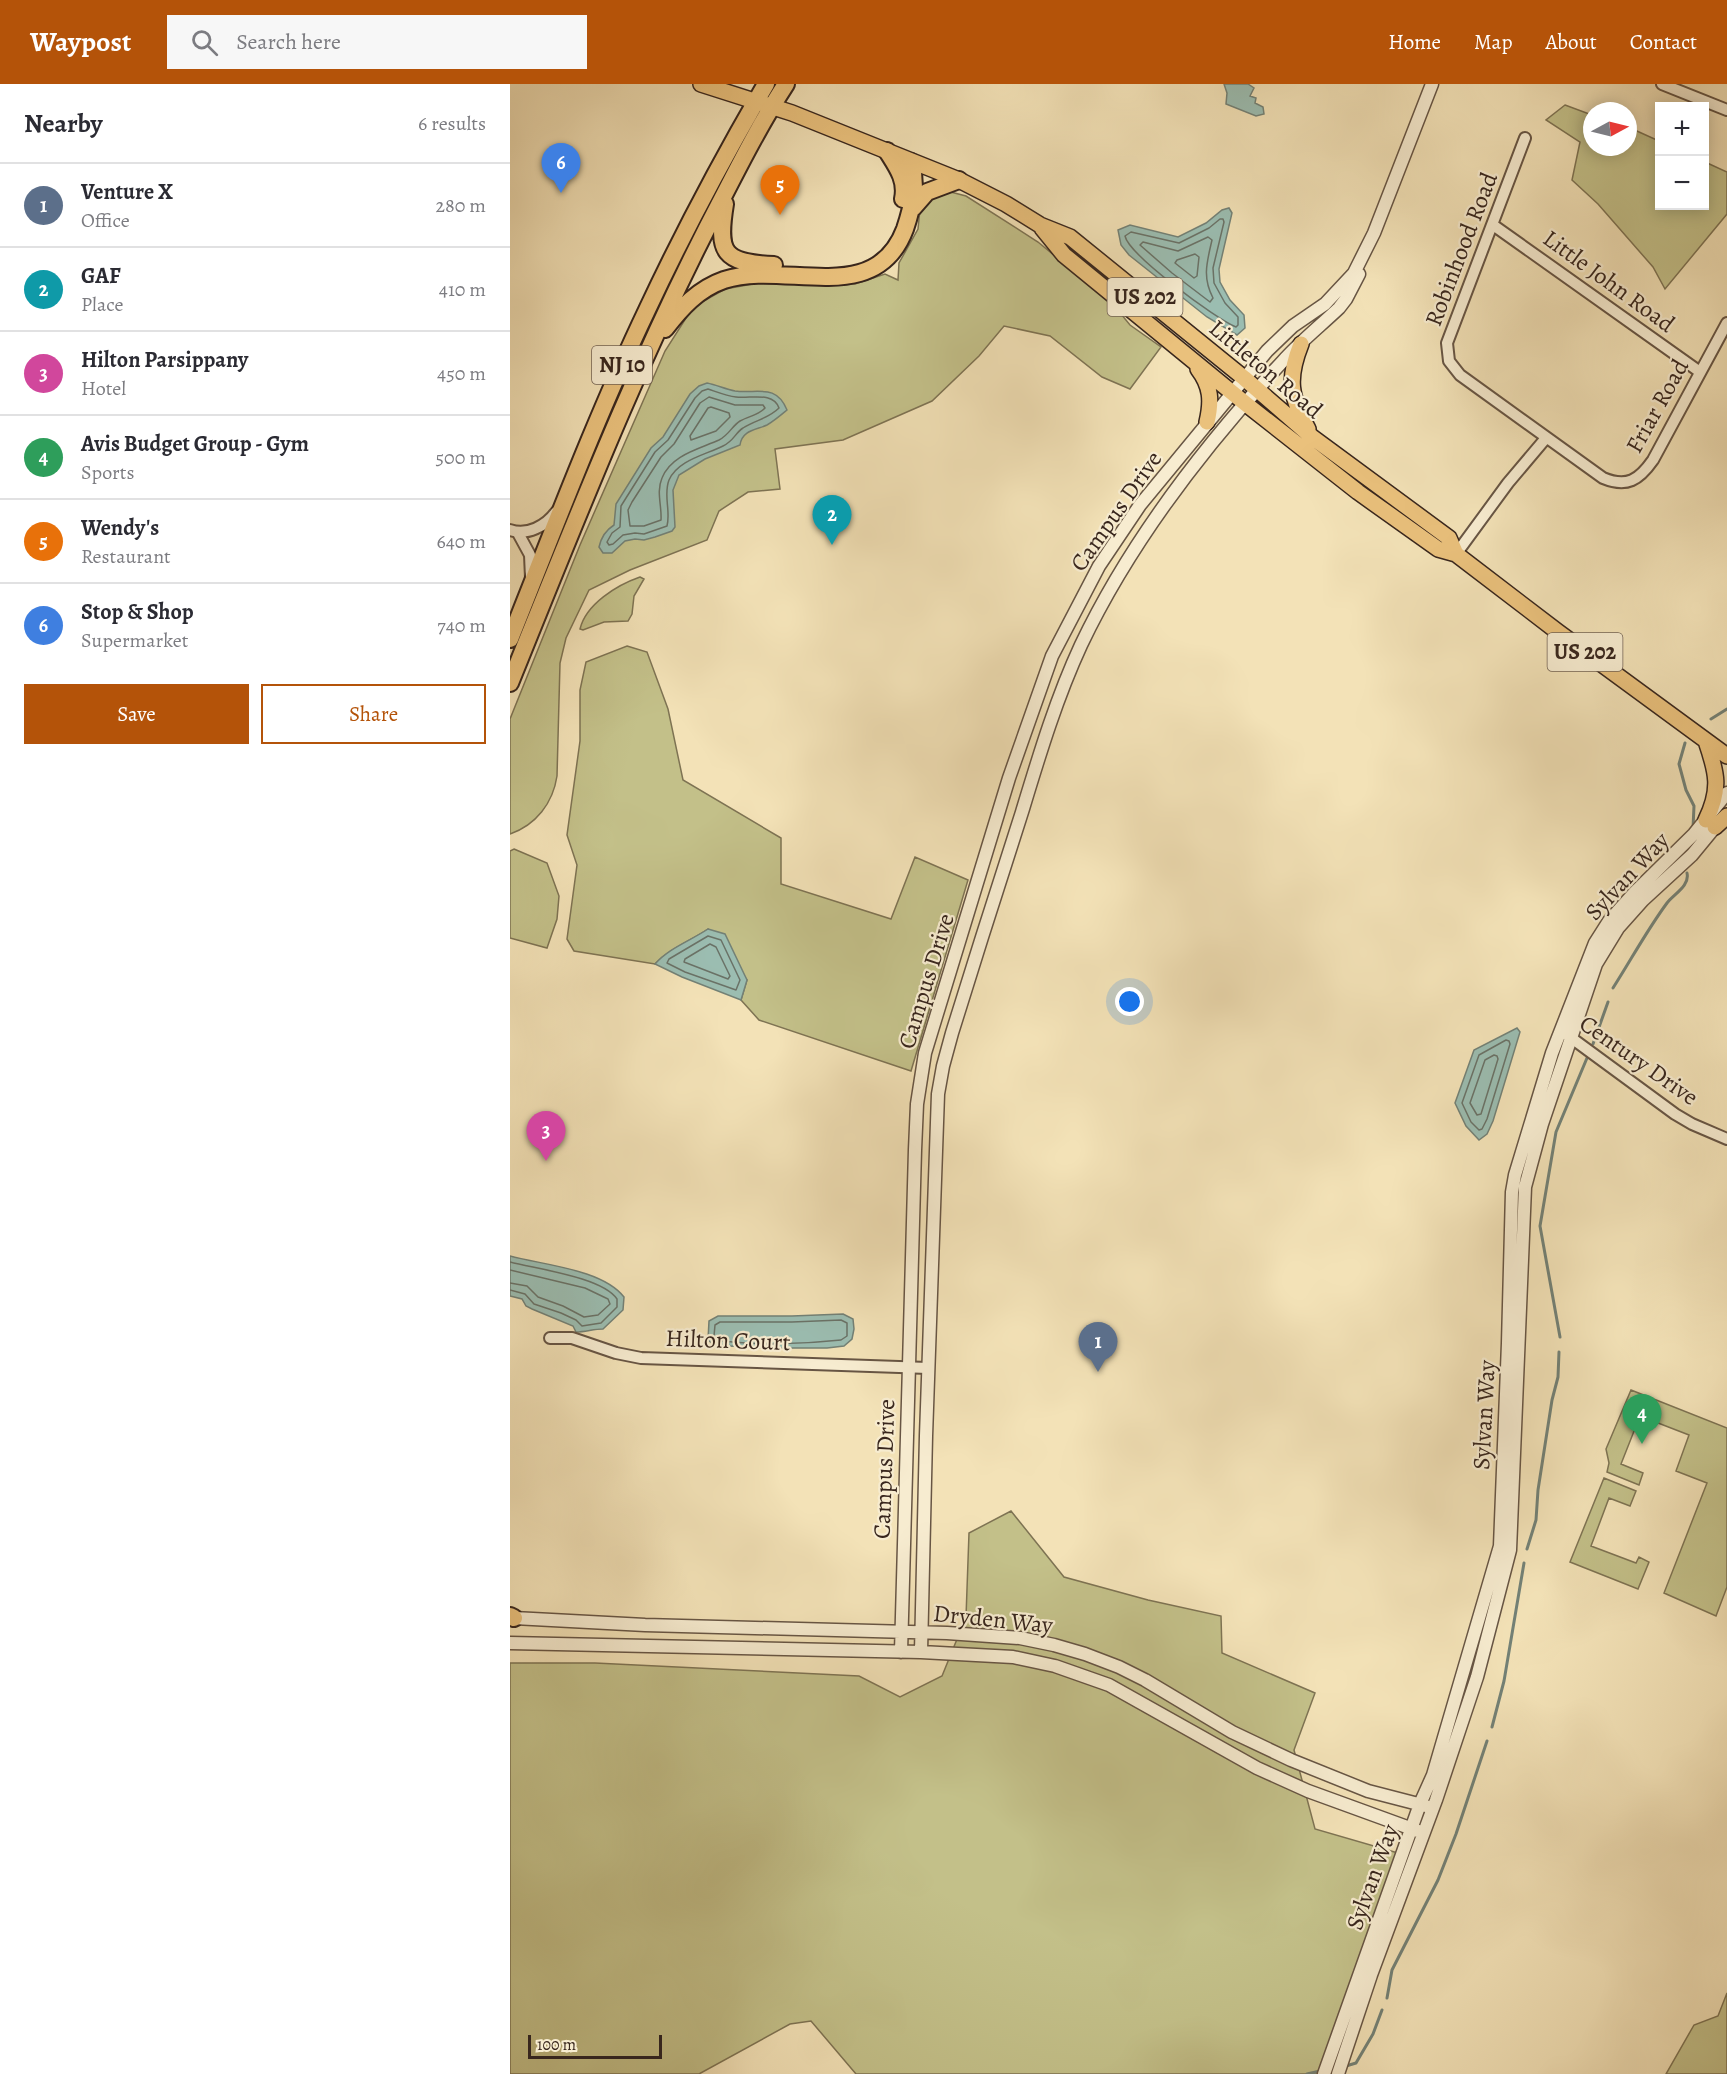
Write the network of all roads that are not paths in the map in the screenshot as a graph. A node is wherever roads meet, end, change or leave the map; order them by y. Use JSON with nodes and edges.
{"nodes":[{"id":1,"x":701,"y":84,"type":"edge"},
{"id":2,"x":766,"y":84,"type":"edge"},
{"id":3,"x":786,"y":84,"type":"edge"},
{"id":4,"x":1432,"y":84,"type":"edge"},
{"id":5,"x":1662,"y":84,"type":"edge"},
{"id":6,"x":763,"y":104,"type":"junction"},
{"id":7,"x":1727,"y":110,"type":"edge"},
{"id":8,"x":1524,"y":138,"type":"dead end"},
{"id":9,"x":887,"y":151,"type":"junction"},
{"id":10,"x":911,"y":162,"type":"junction"},
{"id":11,"x":959,"y":180,"type":"junction"},
{"id":12,"x":728,"y":187,"type":"junction"},
{"id":13,"x":912,"y":209,"type":"junction"},
{"id":14,"x":1040,"y":225,"type":"junction"},
{"id":15,"x":1493,"y":225,"type":"junction"},
{"id":16,"x":1369,"y":244,"type":"junction"},
{"id":17,"x":1727,"y":323,"type":"edge"},
{"id":18,"x":1301,"y":344,"type":"junction"},
{"id":19,"x":648,"y":351,"type":"junction"},
{"id":20,"x":1188,"y":357,"type":"junction"},
{"id":21,"x":1700,"y":372,"type":"junction"},
{"id":22,"x":1245,"y":378,"type":"junction"},
{"id":23,"x":1258,"y":390,"type":"junction"},
{"id":24,"x":1232,"y":392,"type":"junction"},
{"id":25,"x":1246,"y":404,"type":"junction"},
{"id":26,"x":1207,"y":422,"type":"junction"},
{"id":27,"x":1312,"y":437,"type":"junction"},
{"id":28,"x":1546,"y":438,"type":"junction"},
{"id":29,"x":567,"y":498,"type":"junction"},
{"id":30,"x":514,"y":532,"type":"edge"},
{"id":31,"x":1456,"y":554,"type":"junction"},
{"id":32,"x":531,"y":587,"type":"junction"},
{"id":33,"x":510,"y":639,"type":"edge"},
{"id":34,"x":510,"y":683,"type":"edge"},
{"id":35,"x":1706,"y":741,"type":"junction"},
{"id":36,"x":1727,"y":756,"type":"edge"},
{"id":37,"x":1727,"y":793,"type":"edge"},
{"id":38,"x":1727,"y":814,"type":"edge"},
{"id":39,"x":1711,"y":823,"type":"junction"},
{"id":40,"x":1566,"y":1034,"type":"junction"},
{"id":41,"x":1727,"y":1139,"type":"edge"},
{"id":42,"x":550,"y":1338,"type":"dead end"},
{"id":43,"x":908,"y":1367,"type":"junction"},
{"id":44,"x":928,"y":1368,"type":"junction"},
{"id":45,"x":511,"y":1617,"type":"edge"},
{"id":46,"x":901,"y":1632,"type":"junction"},
{"id":47,"x":921,"y":1633,"type":"junction"},
{"id":48,"x":510,"y":1643,"type":"edge"},
{"id":49,"x":901,"y":1652,"type":"junction"},
{"id":50,"x":921,"y":1652,"type":"junction"},
{"id":51,"x":1455,"y":1722,"type":"junction"},
{"id":52,"x":1420,"y":1804,"type":"junction"},
{"id":53,"x":1433,"y":1808,"type":"junction"},
{"id":54,"x":1412,"y":1828,"type":"junction"},
{"id":55,"x":1424,"y":1834,"type":"junction"},
{"id":56,"x":1359,"y":1993,"type":"junction"},
{"id":57,"x":1324,"y":2074,"type":"edge"},
{"id":58,"x":1338,"y":2074,"type":"edge"}],
"edges":[{"from":1,"to":6,"type":"main road","name":"Littleton Road","number":"US 202"},
{"from":2,"to":6,"type":"highway","number":"NJ 10"},
{"from":3,"to":6,"type":"highway","number":"NJ 10"},
{"from":4,"to":16,"type":"street"},
{"from":5,"to":7,"type":"street"},
{"from":6,"to":9,"type":"main road","name":"Littleton Road","number":"US 202"},
{"from":6,"to":12,"type":"highway","number":"NJ 10"},
{"from":6,"to":29,"type":"highway","number":"NJ 10"},
{"from":8,"to":15,"type":"street","name":"Robinhood Road"},
{"from":9,"to":10,"type":"main road","name":"Littleton Road","number":"US 202"},
{"from":9,"to":12,"type":"highway"},
{"from":10,"to":11,"type":"main road","name":"Littleton Road","number":"US 202"},
{"from":10,"to":13,"type":"highway"},
{"from":11,"to":13,"type":"highway"},
{"from":11,"to":14,"type":"main road","name":"Littleton Road","number":"US 202"},
{"from":12,"to":19,"type":"highway","number":"NJ 10"},
{"from":13,"to":19,"type":"highway"},
{"from":14,"to":20,"type":"main road","name":"Littleton Road","number":"US 202"},
{"from":14,"to":22,"type":"main road","name":"Littleton Road","number":"US 202"},
{"from":15,"to":21,"type":"street","name":"Little John Road"},
{"from":15,"to":28,"type":"street","name":"Robinhood Road"},
{"from":16,"to":18,"type":"street","name":"Campus Drive"},
{"from":16,"to":22,"type":"street","name":"Campus Drive"},
{"from":17,"to":21,"type":"street","name":"Friar Road"},
{"from":18,"to":23,"type":"street","name":"Campus Drive"},
{"from":18,"to":27,"type":"main road"},
{"from":19,"to":34,"type":"highway","number":"NJ 10"},
{"from":20,"to":24,"type":"main road","name":"Littleton Road","number":"US 202"},
{"from":20,"to":26,"type":"main road"},
{"from":21,"to":28,"type":"street","name":"Friar Road"},
{"from":22,"to":23,"type":"main road","name":"Littleton Road","number":"US 202"},
{"from":22,"to":24,"type":"street","name":"Campus Drive"},
{"from":23,"to":25,"type":"street","name":"Campus Drive"},
{"from":23,"to":27,"type":"main road","name":"Littleton Road","number":"US 202"},
{"from":24,"to":25,"type":"main road","name":"Littleton Road","number":"US 202"},
{"from":24,"to":26,"type":"street","name":"Campus Drive"},
{"from":25,"to":31,"type":"main road","name":"Littleton Road","number":"US 202"},
{"from":25,"to":44,"type":"street","name":"Campus Drive"},
{"from":26,"to":43,"type":"street","name":"Campus Drive"},
{"from":27,"to":31,"type":"main road","name":"Littleton Road","number":"US 202"},
{"from":28,"to":31,"type":"street"},
{"from":29,"to":30,"type":"street"},
{"from":29,"to":32,"type":"highway","number":"NJ 10"},
{"from":30,"to":32,"type":"street"},
{"from":31,"to":35,"type":"main road","name":"Littleton Road","number":"US 202"},
{"from":32,"to":33,"type":"highway","number":"NJ 10"},
{"from":35,"to":36,"type":"main road","name":"Littleton Road","number":"US 202"},
{"from":35,"to":39,"type":"main road"},
{"from":37,"to":39,"type":"street","name":"Sylvan Way"},
{"from":38,"to":39,"type":"main road"},
{"from":39,"to":40,"type":"street","name":"Sylvan Way"},
{"from":40,"to":41,"type":"street","name":"Century Drive"},
{"from":40,"to":51,"type":"street","name":"Sylvan Way"},
{"from":42,"to":43,"type":"street","name":"Hilton Court"},
{"from":43,"to":44,"type":"street","name":"Hilton Court"},
{"from":43,"to":46,"type":"street","name":"Campus Drive"},
{"from":44,"to":47,"type":"street","name":"Campus Drive"},
{"from":45,"to":46,"type":"street","name":"Dryden Way"},
{"from":46,"to":47,"type":"street","name":"Dryden Way"},
{"from":46,"to":49,"type":"street","name":"Campus Drive"},
{"from":47,"to":50,"type":"street","name":"Campus Drive"},
{"from":47,"to":52,"type":"street","name":"Dryden Way"},
{"from":48,"to":49,"type":"street","name":"Dryden Way"},
{"from":49,"to":50,"type":"street","name":"Dryden Way"},
{"from":50,"to":54,"type":"street","name":"Dryden Way"},
{"from":51,"to":52,"type":"street","name":"Sylvan Way"},
{"from":51,"to":53,"type":"street","name":"Sylvan Way"},
{"from":52,"to":53,"type":"street","name":"Dryden Way"},
{"from":52,"to":54,"type":"street","name":"Sylvan Way"},
{"from":53,"to":55,"type":"street","name":"Sylvan Way"},
{"from":54,"to":55,"type":"street","name":"Dryden Way"},
{"from":54,"to":56,"type":"street","name":"Sylvan Way"},
{"from":55,"to":56,"type":"street","name":"Sylvan Way"},
{"from":56,"to":57,"type":"street","name":"Sylvan Way"},
{"from":56,"to":58,"type":"street","name":"Sylvan Way"}]}
